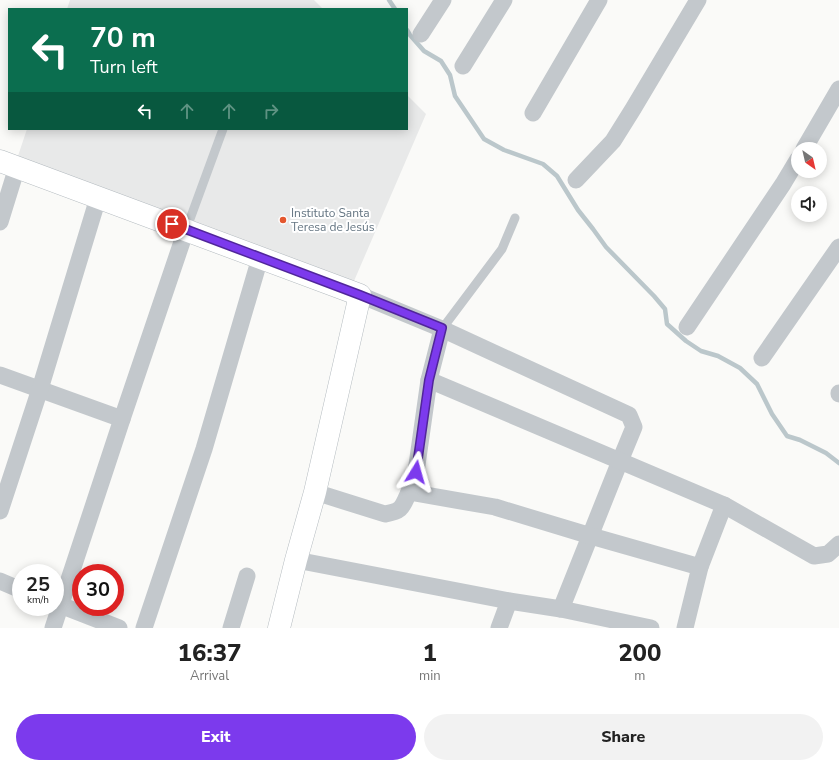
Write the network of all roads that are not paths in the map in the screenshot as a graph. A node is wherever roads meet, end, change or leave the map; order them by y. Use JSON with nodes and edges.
{"nodes":[{"id":1,"x":443,"y":0,"type":"edge"},
{"id":2,"x":504,"y":0,"type":"edge"},
{"id":3,"x":599,"y":0,"type":"edge"},
{"id":4,"x":698,"y":0,"type":"edge"},
{"id":5,"x":421,"y":34,"type":"dead end"},
{"id":6,"x":463,"y":66,"type":"dead end"},
{"id":7,"x":839,"y":89,"type":"edge"},
{"id":8,"x":533,"y":113,"type":"dead end"},
{"id":9,"x":223,"y":130,"type":"edge"},
{"id":10,"x":808,"y":142,"type":"edge"},
{"id":11,"x":8,"y":164,"type":"edge"},
{"id":12,"x":791,"y":171,"type":"edge"},
{"id":13,"x":576,"y":180,"type":"dead end"},
{"id":14,"x":98,"y":198,"type":"junction"},
{"id":15,"x":515,"y":218,"type":"dead end"},
{"id":16,"x":0,"y":222,"type":"edge"},
{"id":17,"x":186,"y":230,"type":"junction"},
{"id":18,"x":839,"y":247,"type":"edge"},
{"id":19,"x":260,"y":258,"type":"junction"},
{"id":20,"x":360,"y":295,"type":"junction"},
{"id":21,"x":687,"y":327,"type":"dead end"},
{"id":22,"x":442,"y":328,"type":"junction"},
{"id":23,"x":762,"y":358,"type":"dead end"},
{"id":24,"x":0,"y":375,"type":"edge"},
{"id":25,"x":429,"y":380,"type":"junction"},
{"id":26,"x":40,"y":389,"type":"junction"},
{"id":27,"x":122,"y":419,"type":"junction"},
{"id":28,"x":620,"y":461,"type":"junction"},
{"id":29,"x":315,"y":492,"type":"junction"},
{"id":30,"x":409,"y":492,"type":"junction"},
{"id":31,"x":724,"y":505,"type":"junction"},
{"id":32,"x":0,"y":511,"type":"edge"},
{"id":33,"x":591,"y":536,"type":"junction"},
{"id":34,"x":839,"y":544,"type":"edge"},
{"id":35,"x":296,"y":560,"type":"junction"},
{"id":36,"x":700,"y":567,"type":"junction"},
{"id":37,"x":247,"y":576,"type":"dead end"},
{"id":38,"x":0,"y":581,"type":"edge"},
{"id":39,"x":12,"y":586,"type":"edge"},
{"id":40,"x":64,"y":587,"type":"edge"},
{"id":41,"x":509,"y":601,"type":"junction"},
{"id":42,"x":64,"y":606,"type":"edge"},
{"id":43,"x":562,"y":609,"type":"junction"},
{"id":44,"x":56,"y":616,"type":"edge"},
{"id":45,"x":53,"y":628,"type":"edge"},
{"id":46,"x":119,"y":628,"type":"edge"},
{"id":47,"x":144,"y":628,"type":"edge"},
{"id":48,"x":231,"y":628,"type":"edge"},
{"id":49,"x":280,"y":628,"type":"edge"},
{"id":50,"x":499,"y":628,"type":"edge"},
{"id":51,"x":651,"y":628,"type":"edge"},
{"id":52,"x":685,"y":628,"type":"edge"}],
"edges":[{"from":1,"to":5,"type":"street"},
{"from":2,"to":6,"type":"street"},
{"from":3,"to":8,"type":"street"},
{"from":4,"to":13,"type":"street"},
{"from":7,"to":10,"type":"street"},
{"from":9,"to":17,"type":"lane"},
{"from":11,"to":14,"type":"street"},
{"from":11,"to":16,"type":"street"},
{"from":12,"to":21,"type":"street"},
{"from":14,"to":17,"type":"street"},
{"from":14,"to":26,"type":"street"},
{"from":15,"to":22,"type":"lane"},
{"from":17,"to":19,"type":"street"},
{"from":17,"to":27,"type":"street"},
{"from":18,"to":23,"type":"street"},
{"from":19,"to":20,"type":"street"},
{"from":19,"to":47,"type":"street"},
{"from":20,"to":22,"type":"street"},
{"from":20,"to":29,"type":"street"},
{"from":22,"to":25,"type":"street"},
{"from":22,"to":28,"type":"street"},
{"from":24,"to":26,"type":"street"},
{"from":25,"to":28,"type":"street"},
{"from":25,"to":30,"type":"street"},
{"from":26,"to":27,"type":"street"},
{"from":26,"to":32,"type":"street"},
{"from":27,"to":40,"type":"street"},
{"from":28,"to":31,"type":"street"},
{"from":28,"to":33,"type":"street"},
{"from":29,"to":30,"type":"street"},
{"from":29,"to":35,"type":"street"},
{"from":30,"to":33,"type":"street"},
{"from":31,"to":34,"type":"street"},
{"from":31,"to":36,"type":"street"},
{"from":33,"to":36,"type":"street"},
{"from":33,"to":43,"type":"street"},
{"from":35,"to":41,"type":"street"},
{"from":35,"to":49,"type":"street"},
{"from":36,"to":52,"type":"street"},
{"from":37,"to":48,"type":"street"},
{"from":38,"to":39,"type":"street"},
{"from":41,"to":43,"type":"street"},
{"from":41,"to":50,"type":"street"},
{"from":42,"to":46,"type":"street"},
{"from":43,"to":51,"type":"street"},
{"from":44,"to":45,"type":"street"}]}
